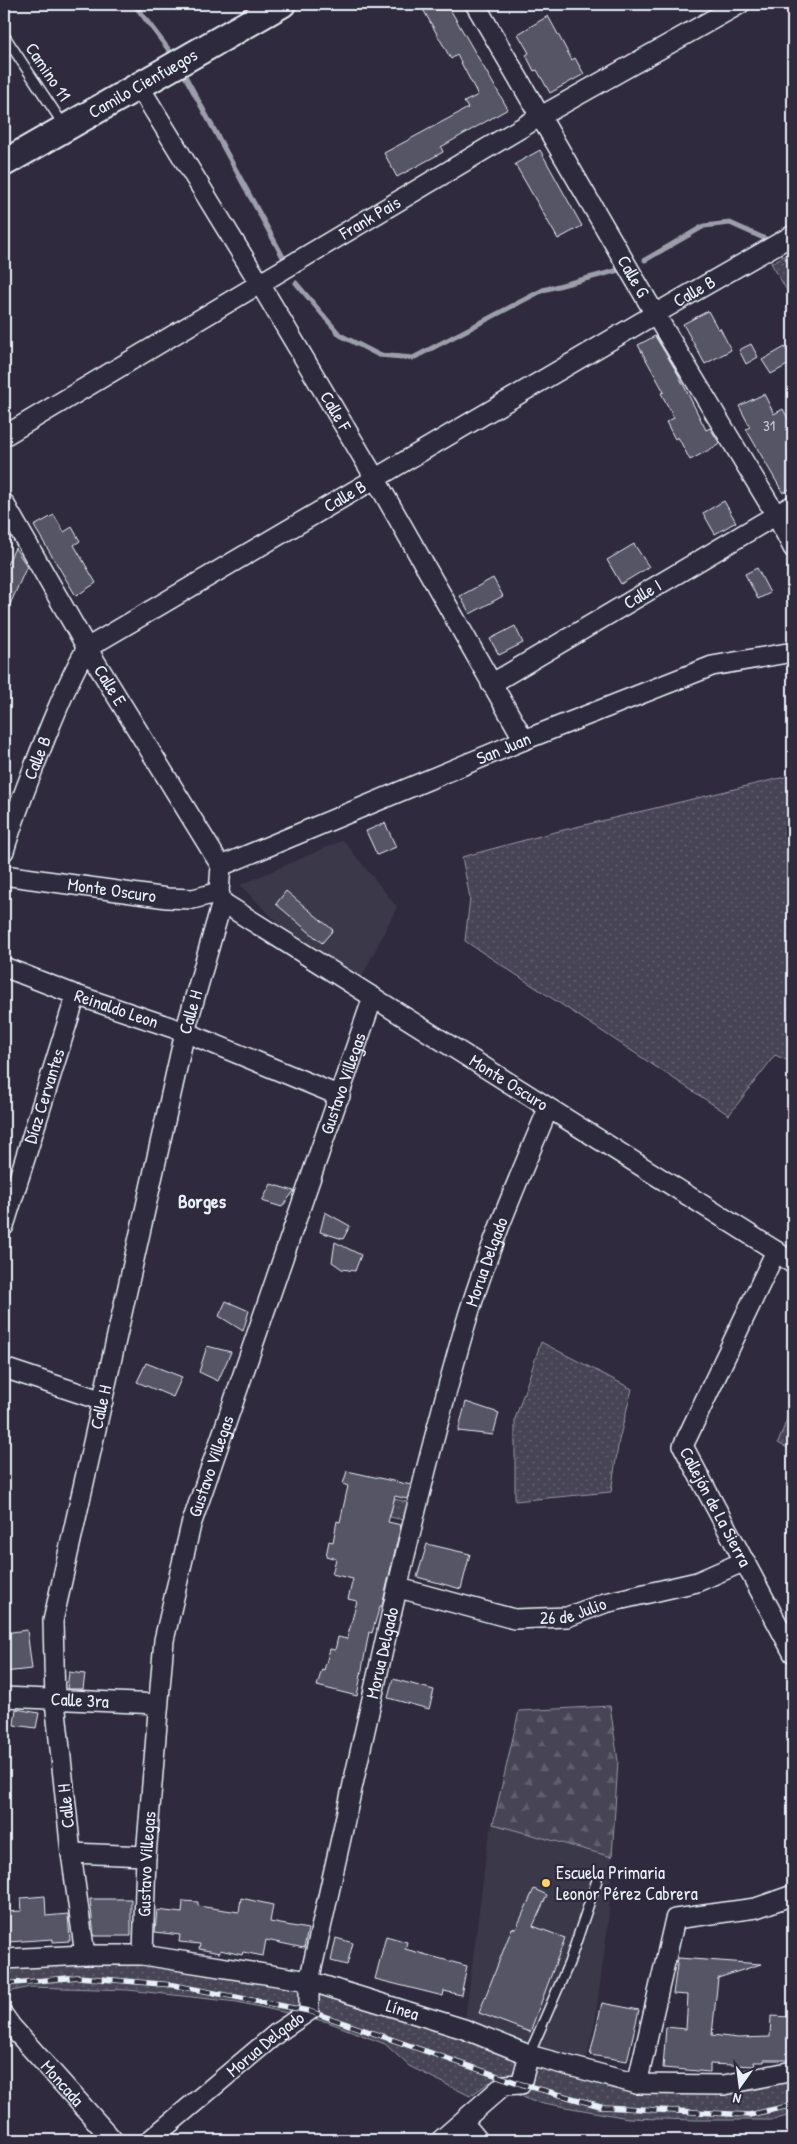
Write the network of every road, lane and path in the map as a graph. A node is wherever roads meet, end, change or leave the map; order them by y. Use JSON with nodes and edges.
{"nodes":[{"id":1,"x":282,"y":4,"type":"edge"},
{"id":2,"x":475,"y":4,"type":"edge"},
{"id":3,"x":740,"y":4,"type":"edge"},
{"id":4,"x":4,"y":35,"type":"edge"},
{"id":5,"x":139,"y":86,"type":"junction"},
{"id":6,"x":542,"y":116,"type":"junction"},
{"id":7,"x":65,"y":127,"type":"junction"},
{"id":8,"x":4,"y":163,"type":"edge"},
{"id":9,"x":793,"y":236,"type":"edge"},
{"id":10,"x":260,"y":284,"type":"junction"},
{"id":11,"x":655,"y":314,"type":"junction"},
{"id":12,"x":4,"y":436,"type":"edge"},
{"id":13,"x":375,"y":478,"type":"junction"},
{"id":14,"x":4,"y":503,"type":"edge"},
{"id":15,"x":793,"y":505,"type":"edge"},
{"id":16,"x":776,"y":516,"type":"junction"},
{"id":17,"x":793,"y":548,"type":"edge"},
{"id":18,"x":87,"y":648,"type":"junction"},
{"id":19,"x":793,"y":652,"type":"edge"},
{"id":20,"x":492,"y":684,"type":"junction"},
{"id":21,"x":524,"y":740,"type":"junction"},
{"id":22,"x":4,"y":851,"type":"edge"},
{"id":23,"x":221,"y":866,"type":"junction"},
{"id":24,"x":4,"y":874,"type":"edge"},
{"id":25,"x":220,"y":897,"type":"junction"},
{"id":26,"x":4,"y":967,"type":"edge"},
{"id":27,"x":76,"y":995,"type":"junction"},
{"id":28,"x":373,"y":998,"type":"junction"},
{"id":29,"x":185,"y":1032,"type":"junction"},
{"id":30,"x":340,"y":1096,"type":"junction"},
{"id":31,"x":548,"y":1109,"type":"junction"},
{"id":32,"x":4,"y":1226,"type":"edge"},
{"id":33,"x":776,"y":1251,"type":"junction"},
{"id":34,"x":793,"y":1264,"type":"edge"},
{"id":35,"x":4,"y":1368,"type":"edge"},
{"id":36,"x":103,"y":1401,"type":"junction"},
{"id":37,"x":745,"y":1561,"type":"junction"},
{"id":38,"x":398,"y":1588,"type":"junction"},
{"id":39,"x":793,"y":1653,"type":"edge"},
{"id":40,"x":4,"y":1698,"type":"edge"},
{"id":41,"x":55,"y":1701,"type":"junction"},
{"id":42,"x":158,"y":1704,"type":"junction"},
{"id":43,"x":71,"y":1853,"type":"junction"},
{"id":44,"x":146,"y":1856,"type":"junction"},
{"id":45,"x":597,"y":1880,"type":"dead end"},
{"id":46,"x":793,"y":1895,"type":"edge"},
{"id":47,"x":85,"y":1955,"type":"junction"},
{"id":48,"x":143,"y":1955,"type":"junction"},
{"id":49,"x":4,"y":1959,"type":"edge"},
{"id":50,"x":309,"y":1982,"type":"junction"},
{"id":51,"x":6,"y":2025,"type":"edge"},
{"id":52,"x":529,"y":2055,"type":"junction"},
{"id":53,"x":793,"y":2071,"type":"edge"},
{"id":54,"x":637,"y":2084,"type":"junction"},
{"id":55,"x":463,"y":2122,"type":"junction"},
{"id":56,"x":113,"y":2140,"type":"edge"},
{"id":57,"x":150,"y":2140,"type":"edge"},
{"id":58,"x":441,"y":2140,"type":"edge"},
{"id":59,"x":478,"y":2140,"type":"edge"}],
"edges":[{"from":1,"to":5,"type":"street","name":"Camilo Cienfuegos"},
{"from":2,"to":6,"type":"street","name":"Calle G"},
{"from":3,"to":6,"type":"street","name":"Frank Pais"},
{"from":4,"to":7,"type":"lane","name":"Camino 11"},
{"from":5,"to":7,"type":"street","name":"Camilo Cienfuegos"},
{"from":5,"to":10,"type":"street","name":"Calle F"},
{"from":6,"to":10,"type":"street","name":"Frank Pais"},
{"from":6,"to":11,"type":"street","name":"Calle G"},
{"from":7,"to":8,"type":"street","name":"Camilo Cienfuegos"},
{"from":9,"to":11,"type":"street","name":"Calle B"},
{"from":10,"to":12,"type":"street","name":"Frank Pais"},
{"from":10,"to":13,"type":"street","name":"Calle F"},
{"from":11,"to":13,"type":"street","name":"Calle B"},
{"from":11,"to":16,"type":"street","name":"Calle G"},
{"from":13,"to":18,"type":"street","name":"Calle B"},
{"from":13,"to":20,"type":"street","name":"Calle F"},
{"from":14,"to":18,"type":"street","name":"Calle E"},
{"from":15,"to":16,"type":"street","name":"Calle I"},
{"from":16,"to":17,"type":"street","name":"Calle G"},
{"from":16,"to":20,"type":"street","name":"Calle I"},
{"from":18,"to":22,"type":"street","name":"Calle B"},
{"from":18,"to":23,"type":"street","name":"Calle E"},
{"from":19,"to":21,"type":"street","name":"San Juan"},
{"from":20,"to":21,"type":"street","name":"Calle F"},
{"from":21,"to":23,"type":"street","name":"San Juan"},
{"from":23,"to":25,"type":"street","name":"Calle H"},
{"from":24,"to":25,"type":"street","name":"Monte Oscuro"},
{"from":25,"to":28,"type":"street","name":"Monte Oscuro"},
{"from":25,"to":29,"type":"street","name":"Calle H"},
{"from":26,"to":27,"type":"street","name":"Reinaldo Leon"},
{"from":27,"to":29,"type":"street","name":"Reinaldo Leon"},
{"from":27,"to":32,"type":"street","name":"Díaz Cervantes"},
{"from":28,"to":30,"type":"street","name":"Gustavo Villegas"},
{"from":28,"to":31,"type":"street","name":"Monte Oscuro"},
{"from":29,"to":30,"type":"street","name":"Reinaldo Leon"},
{"from":29,"to":36,"type":"street","name":"Calle H"},
{"from":30,"to":42,"type":"street","name":"Gustavo Villegas"},
{"from":31,"to":33,"type":"street","name":"Monte Oscuro"},
{"from":31,"to":38,"type":"street","name":"Morua Delgado"},
{"from":33,"to":34,"type":"street","name":"Monte Oscuro"},
{"from":33,"to":37,"type":"street","name":"Callejón de La Sierra"},
{"from":35,"to":36,"type":"street"},
{"from":36,"to":41,"type":"street","name":"Calle H"},
{"from":37,"to":38,"type":"street","name":"26 de Julio"},
{"from":37,"to":39,"type":"street","name":"Callejón de La Sierra"},
{"from":38,"to":50,"type":"street","name":"Morua Delgado"},
{"from":40,"to":41,"type":"street","name":"Calle 3ra"},
{"from":41,"to":42,"type":"street","name":"Calle 3ra"},
{"from":41,"to":43,"type":"street","name":"Calle H"},
{"from":42,"to":44,"type":"street","name":"Gustavo Villegas"},
{"from":43,"to":44,"type":"street"},
{"from":43,"to":47,"type":"street","name":"Calle H"},
{"from":44,"to":48,"type":"street","name":"Gustavo Villegas"},
{"from":45,"to":52,"type":"lane"},
{"from":46,"to":54,"type":"street"},
{"from":47,"to":48,"type":"street","name":"Línea"},
{"from":47,"to":49,"type":"street","name":"Línea"},
{"from":48,"to":50,"type":"street","name":"Línea"},
{"from":50,"to":52,"type":"street","name":"Línea"},
{"from":50,"to":57,"type":"street","name":"Morua Delgado"},
{"from":51,"to":56,"type":"street","name":"Moncada"},
{"from":52,"to":54,"type":"street","name":"Línea"},
{"from":52,"to":55,"type":"street"},
{"from":53,"to":54,"type":"street","name":"Línea"},
{"from":55,"to":58,"type":"street"},
{"from":55,"to":59,"type":"street"}]}
